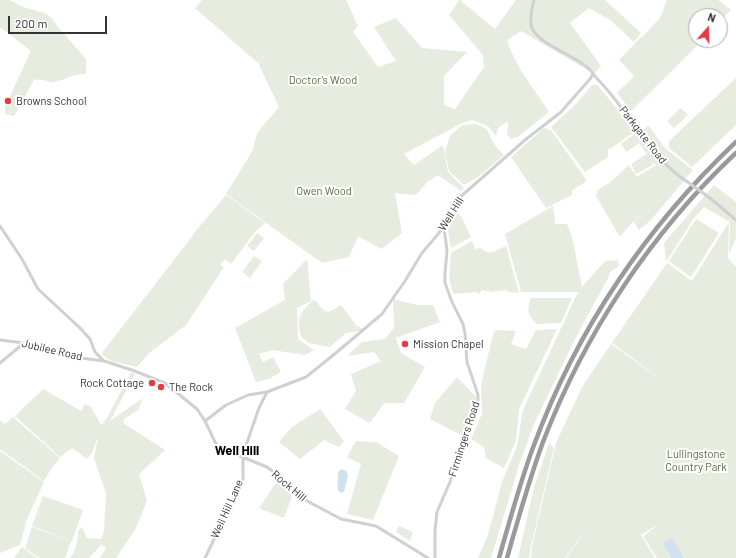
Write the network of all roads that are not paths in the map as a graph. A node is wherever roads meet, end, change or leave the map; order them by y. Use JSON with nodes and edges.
{"nodes":[{"id":1,"x":534,"y":0,"type":"edge"},
{"id":2,"x":593,"y":74,"type":"junction"},
{"id":3,"x":736,"y":142,"type":"edge"},
{"id":4,"x":736,"y":153,"type":"edge"},
{"id":5,"x":736,"y":220,"type":"edge"},
{"id":6,"x":0,"y":226,"type":"edge"},
{"id":7,"x":444,"y":227,"type":"junction"},
{"id":8,"x":0,"y":340,"type":"edge"},
{"id":9,"x":24,"y":343,"type":"junction"},
{"id":10,"x":104,"y":361,"type":"junction"},
{"id":11,"x":0,"y":363,"type":"edge"},
{"id":12,"x":267,"y":392,"type":"junction"},
{"id":13,"x":206,"y":421,"type":"junction"},
{"id":14,"x":242,"y":458,"type":"junction"},
{"id":15,"x":508,"y":557,"type":"edge"},
{"id":16,"x":205,"y":558,"type":"edge"},
{"id":17,"x":428,"y":558,"type":"edge"},
{"id":18,"x":435,"y":558,"type":"edge"},
{"id":19,"x":499,"y":558,"type":"edge"}],
"edges":[{"from":1,"to":2,"type":"street"},
{"from":2,"to":5,"type":"street","name":"Parkgate Road","bridge":true},
{"from":2,"to":7,"type":"street","name":"Well Hill"},
{"from":3,"to":19,"type":"highway"},
{"from":4,"to":15,"type":"highway"},
{"from":6,"to":10,"type":"street"},
{"from":7,"to":12,"type":"street","name":"Well Hill"},
{"from":7,"to":18,"type":"street","name":"Firmingers Road"},
{"from":8,"to":9,"type":"street","name":"Jubilee Road"},
{"from":9,"to":10,"type":"street","name":"Jubilee Road"},
{"from":9,"to":11,"type":"street"},
{"from":10,"to":13,"type":"street","name":"Rock Hill"},
{"from":12,"to":13,"type":"street","name":"Well Hill"},
{"from":12,"to":14,"type":"street","name":"Well Hill Lane"},
{"from":13,"to":14,"type":"street","name":"Rock Hill"},
{"from":14,"to":16,"type":"street","name":"Well Hill Lane"},
{"from":14,"to":17,"type":"street","name":"Rock Hill"}]}
